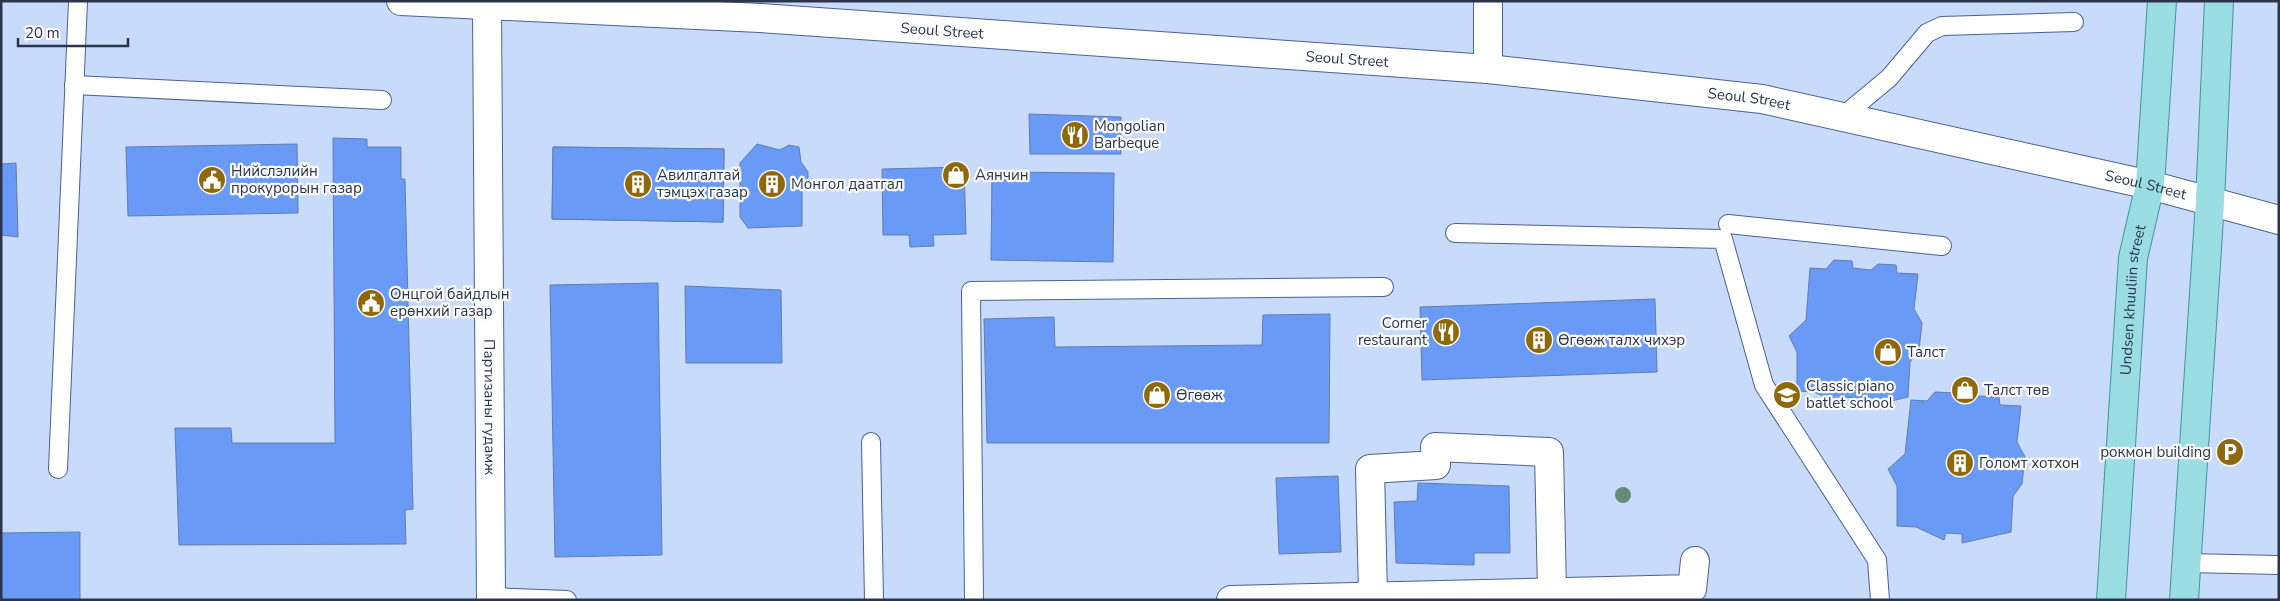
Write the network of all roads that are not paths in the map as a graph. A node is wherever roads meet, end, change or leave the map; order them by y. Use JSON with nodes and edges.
{"nodes":[{"id":1,"x":78,"y":1,"type":"edge"},
{"id":2,"x":401,"y":1,"type":"edge"},
{"id":3,"x":1488,"y":1,"type":"edge"},
{"id":4,"x":2162,"y":1,"type":"edge"},
{"id":5,"x":2219,"y":1,"type":"edge"},
{"id":6,"x":487,"y":5,"type":"junction"},
{"id":7,"x":759,"y":10,"type":"edge"},
{"id":8,"x":2074,"y":22,"type":"dead end"},
{"id":9,"x":1488,"y":69,"type":"junction"},
{"id":10,"x":74,"y":85,"type":"junction"},
{"id":11,"x":382,"y":100,"type":"dead end"},
{"id":12,"x":1842,"y":117,"type":"junction"},
{"id":13,"x":2150,"y":185,"type":"junction"},
{"id":14,"x":2210,"y":202,"type":"junction"},
{"id":15,"x":2279,"y":220,"type":"edge"},
{"id":16,"x":1728,"y":224,"type":"dead end"},
{"id":17,"x":1455,"y":233,"type":"dead end"},
{"id":18,"x":1942,"y":246,"type":"dead end"},
{"id":19,"x":1384,"y":287,"type":"dead end"},
{"id":20,"x":870,"y":442,"type":"dead end"},
{"id":21,"x":58,"y":469,"type":"dead end"},
{"id":22,"x":1695,"y":561,"type":"dead end"},
{"id":23,"x":2186,"y":563,"type":"junction"},
{"id":24,"x":2279,"y":565,"type":"edge"},
{"id":25,"x":1552,"y":591,"type":"junction"},
{"id":26,"x":1373,"y":595,"type":"junction"},
{"id":27,"x":491,"y":598,"type":"edge"},
{"id":28,"x":567,"y":600,"type":"edge"},
{"id":29,"x":874,"y":600,"type":"edge"},
{"id":30,"x":974,"y":600,"type":"edge"},
{"id":31,"x":1231,"y":600,"type":"edge"},
{"id":32,"x":1282,"y":600,"type":"edge"},
{"id":33,"x":1880,"y":600,"type":"edge"},
{"id":34,"x":2112,"y":600,"type":"edge"},
{"id":35,"x":2184,"y":600,"type":"edge"}],
"edges":[{"from":1,"to":10,"type":"lane"},
{"from":2,"to":6,"type":"main road","name":"Seoul Street"},
{"from":3,"to":9,"type":"main road"},
{"from":4,"to":13,"type":"main road","name":"Undsen khuuliin street"},
{"from":5,"to":14,"type":"main road"},
{"from":6,"to":7,"type":"main road","name":"Seoul Street"},
{"from":6,"to":27,"type":"main road","name":"Партизаны гудамж"},
{"from":7,"to":9,"type":"main road","name":"Seoul Street"},
{"from":8,"to":12,"type":"lane"},
{"from":9,"to":12,"type":"main road","name":"Seoul Street"},
{"from":10,"to":11,"type":"lane"},
{"from":10,"to":21,"type":"lane"},
{"from":12,"to":13,"type":"main road","name":"Seoul Street"},
{"from":13,"to":14,"type":"main road","name":"Seoul Street"},
{"from":13,"to":34,"type":"main road","name":"Undsen khuuliin street"},
{"from":14,"to":15,"type":"main road","name":"Seoul Street"},
{"from":14,"to":23,"type":"main road"},
{"from":16,"to":18,"type":"lane"},
{"from":17,"to":33,"type":"lane"},
{"from":19,"to":30,"type":"lane"},
{"from":20,"to":29,"type":"lane"},
{"from":22,"to":25,"type":"main road"},
{"from":23,"to":24,"type":"lane"},
{"from":23,"to":35,"type":"main road"},
{"from":25,"to":26,"type":"main road"},
{"from":25,"to":26,"type":"main road"},
{"from":26,"to":32,"type":"main road"},
{"from":27,"to":28,"type":"lane"},
{"from":31,"to":32,"type":"main road"}]}
